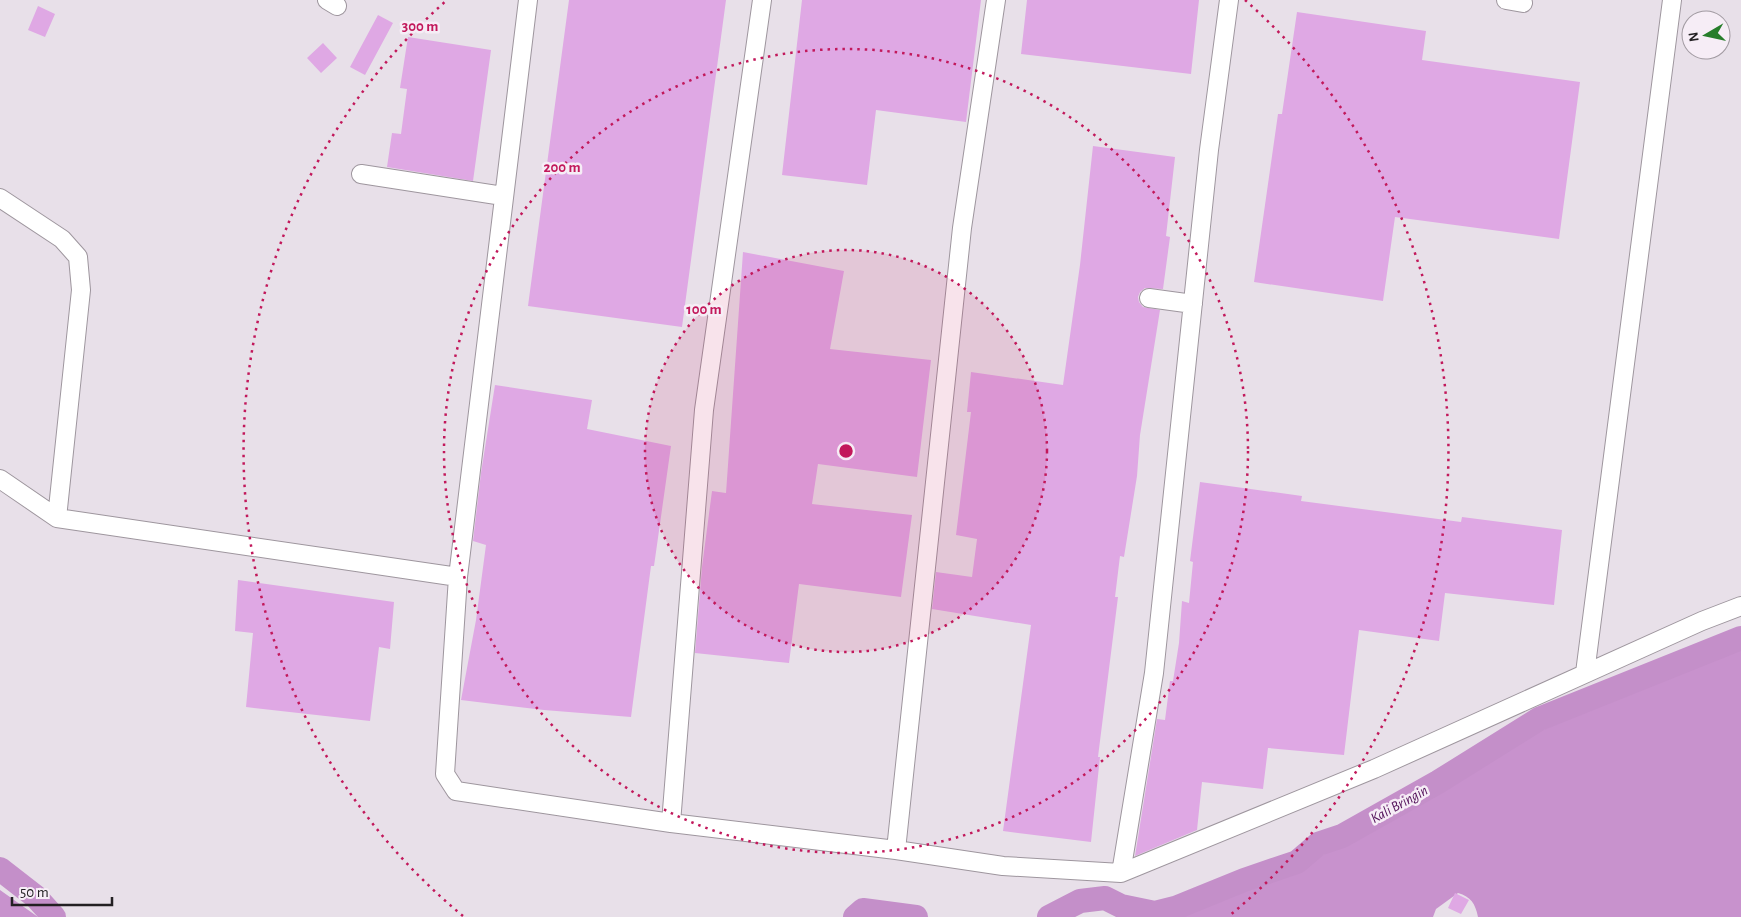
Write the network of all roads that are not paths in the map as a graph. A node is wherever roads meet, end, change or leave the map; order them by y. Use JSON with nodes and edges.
{"nodes":[{"id":1,"x":528,"y":0,"type":"edge"},
{"id":2,"x":762,"y":0,"type":"edge"},
{"id":3,"x":996,"y":0,"type":"edge"},
{"id":4,"x":1229,"y":0,"type":"edge"},
{"id":5,"x":1672,"y":0,"type":"edge"},
{"id":6,"x":361,"y":174,"type":"dead end"},
{"id":7,"x":503,"y":196,"type":"junction"},
{"id":8,"x":0,"y":198,"type":"edge"},
{"id":9,"x":1149,"y":298,"type":"dead end"},
{"id":10,"x":1193,"y":304,"type":"junction"},
{"id":11,"x":0,"y":479,"type":"edge"},
{"id":12,"x":57,"y":518,"type":"junction"},
{"id":13,"x":458,"y":577,"type":"junction"},
{"id":14,"x":1741,"y":606,"type":"edge"},
{"id":15,"x":1585,"y":673,"type":"junction"},
{"id":16,"x":671,"y":823,"type":"junction"},
{"id":17,"x":896,"y":850,"type":"junction"},
{"id":18,"x":1121,"y":873,"type":"junction"}],
"edges":[{"from":1,"to":7,"type":"lane"},
{"from":2,"to":16,"type":"lane"},
{"from":3,"to":17,"type":"lane"},
{"from":4,"to":10,"type":"lane"},
{"from":5,"to":15,"type":"lane"},
{"from":6,"to":7,"type":"lane"},
{"from":7,"to":13,"type":"lane"},
{"from":8,"to":12,"type":"lane"},
{"from":9,"to":10,"type":"lane"},
{"from":10,"to":18,"type":"lane"},
{"from":11,"to":12,"type":"lane"},
{"from":12,"to":13,"type":"lane"},
{"from":13,"to":16,"type":"lane"},
{"from":14,"to":15,"type":"lane"},
{"from":15,"to":18,"type":"lane"},
{"from":16,"to":17,"type":"lane"},
{"from":17,"to":18,"type":"lane"}]}
